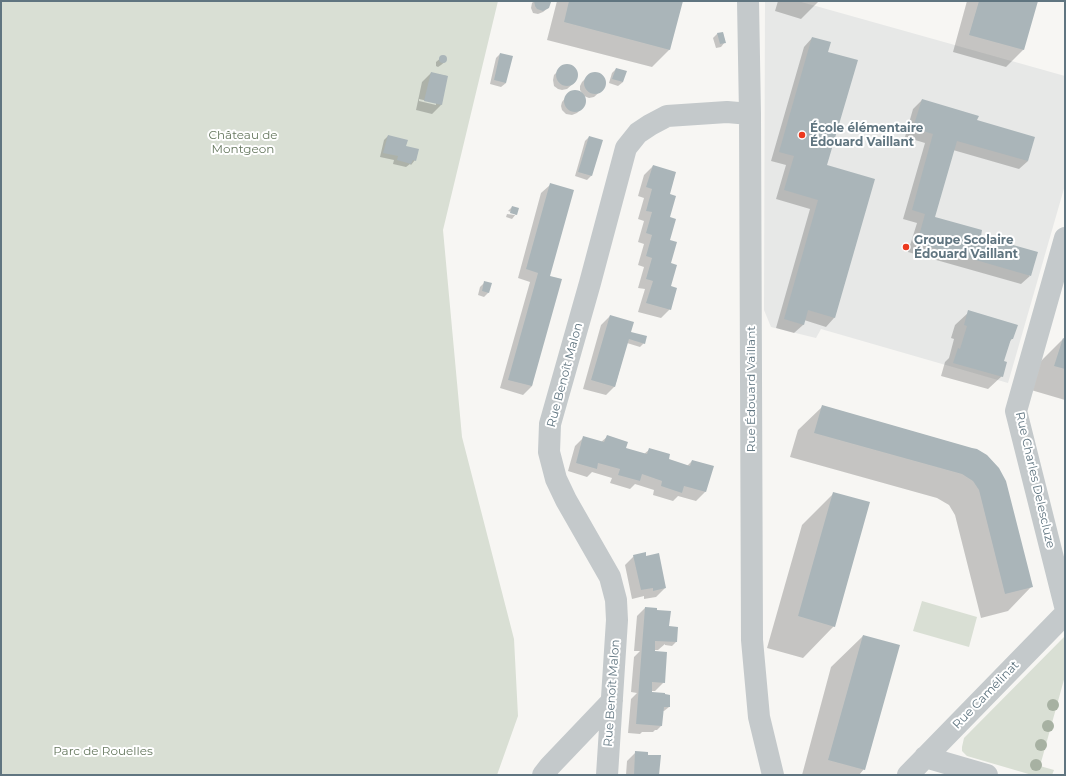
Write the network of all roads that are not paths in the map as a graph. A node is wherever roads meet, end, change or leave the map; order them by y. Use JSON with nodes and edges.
{"nodes":[{"id":1,"x":748,"y":1,"type":"edge"},
{"id":2,"x":750,"y":114,"type":"junction"},
{"id":3,"x":1065,"y":238,"type":"edge"},
{"id":4,"x":1065,"y":606,"type":"edge"},
{"id":5,"x":1065,"y":614,"type":"edge"},
{"id":6,"x":612,"y":702,"type":"junction"},
{"id":7,"x":925,"y":757,"type":"junction"},
{"id":8,"x":543,"y":775,"type":"edge"},
{"id":9,"x":607,"y":775,"type":"edge"},
{"id":10,"x":773,"y":775,"type":"edge"},
{"id":11,"x":908,"y":775,"type":"edge"},
{"id":12,"x":987,"y":775,"type":"edge"}],
"edges":[{"from":1,"to":2,"type":"street","name":"Rue Édouard Vaillant"},
{"from":2,"to":6,"type":"street","name":"Rue Benoît Malon"},
{"from":2,"to":10,"type":"street","name":"Rue Édouard Vaillant"},
{"from":3,"to":4,"type":"street","name":"Rue Charles Delescluze"},
{"from":5,"to":7,"type":"street","name":"Rue Camélinat"},
{"from":6,"to":8,"type":"street"},
{"from":6,"to":9,"type":"street","name":"Rue Benoît Malon"},
{"from":7,"to":11,"type":"street","name":"Rue Camélinat"},
{"from":7,"to":12,"type":"street"}]}
